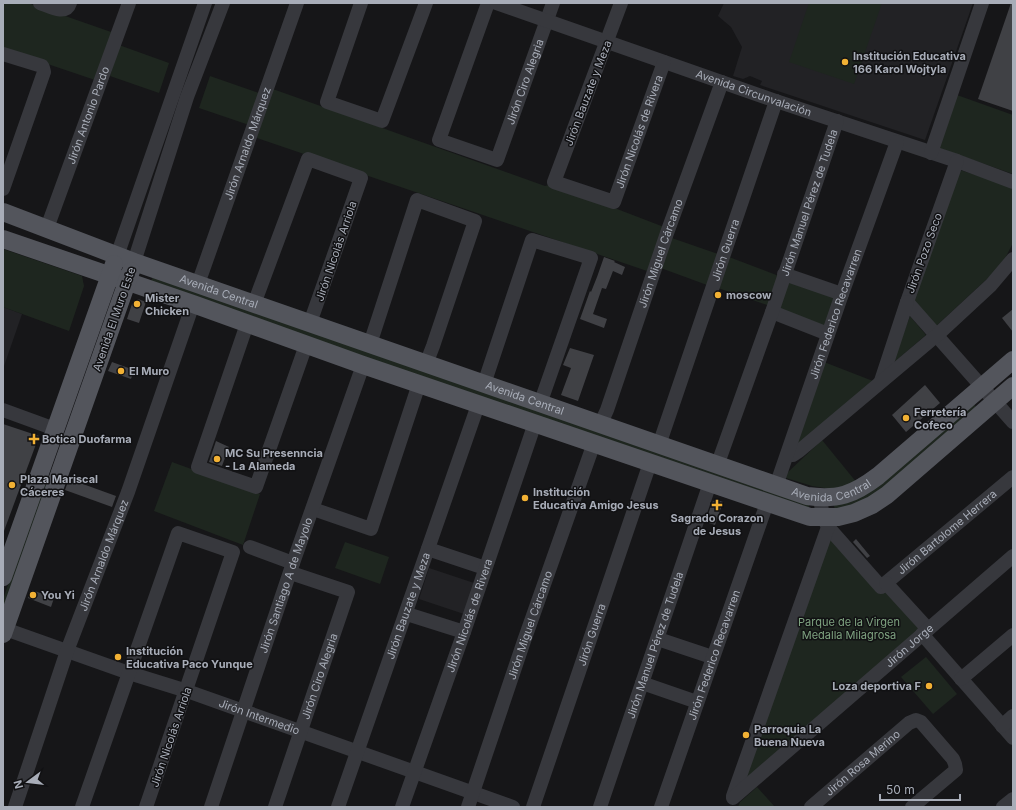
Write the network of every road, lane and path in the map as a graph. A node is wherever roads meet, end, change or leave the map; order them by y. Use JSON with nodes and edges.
{"nodes":[{"id":1,"x":40,"y":3,"type":"edge"},
{"id":2,"x":129,"y":3,"type":"edge"},
{"id":3,"x":205,"y":3,"type":"edge"},
{"id":4,"x":223,"y":3,"type":"edge"},
{"id":5,"x":297,"y":3,"type":"edge"},
{"id":6,"x":361,"y":3,"type":"edge"},
{"id":7,"x":426,"y":3,"type":"edge"},
{"id":8,"x":488,"y":3,"type":"edge"},
{"id":9,"x":496,"y":3,"type":"edge"},
{"id":10,"x":553,"y":3,"type":"edge"},
{"id":11,"x":621,"y":3,"type":"edge"},
{"id":12,"x":982,"y":3,"type":"edge"},
{"id":13,"x":70,"y":5,"type":"edge"},
{"id":14,"x":547,"y":20,"type":"junction"},
{"id":15,"x":607,"y":42,"type":"junction"},
{"id":16,"x":3,"y":54,"type":"edge"},
{"id":17,"x":664,"y":62,"type":"junction"},
{"id":18,"x":722,"y":82,"type":"junction"},
{"id":19,"x":176,"y":84,"type":"junction"},
{"id":20,"x":190,"y":90,"type":"junction"},
{"id":21,"x":776,"y":101,"type":"junction"},
{"id":22,"x":837,"y":121,"type":"junction"},
{"id":23,"x":897,"y":142,"type":"junction"},
{"id":24,"x":931,"y":153,"type":"junction"},
{"id":25,"x":957,"y":161,"type":"junction"},
{"id":26,"x":1013,"y":182,"type":"edge"},
{"id":27,"x":3,"y":189,"type":"edge"},
{"id":28,"x":614,"y":202,"type":"joint"},
{"id":29,"x":3,"y":212,"type":"edge"},
{"id":30,"x":47,"y":228,"type":"junction"},
{"id":31,"x":3,"y":239,"type":"edge"},
{"id":32,"x":117,"y":256,"type":"junction"},
{"id":33,"x":1013,"y":259,"type":"edge"},
{"id":34,"x":134,"y":262,"type":"junction"},
{"id":35,"x":784,"y":274,"type":"junction"},
{"id":36,"x":109,"y":275,"type":"junction"},
{"id":37,"x":127,"y":281,"type":"junction"},
{"id":38,"x":198,"y":284,"type":"junction"},
{"id":39,"x":842,"y":294,"type":"junction"},
{"id":40,"x":907,"y":302,"type":"junction"},
{"id":41,"x":193,"y":304,"type":"junction"},
{"id":42,"x":254,"y":304,"type":"junction"},
{"id":43,"x":772,"y":312,"type":"junction"},
{"id":44,"x":310,"y":323,"type":"junction"},
{"id":45,"x":247,"y":324,"type":"junction"},
{"id":46,"x":828,"y":334,"type":"junction"},
{"id":47,"x":937,"y":335,"type":"junction"},
{"id":48,"x":370,"y":344,"type":"junction"},
{"id":49,"x":306,"y":345,"type":"junction"},
{"id":50,"x":1013,"y":360,"type":"edge"},
{"id":51,"x":426,"y":364,"type":"junction"},
{"id":52,"x":363,"y":365,"type":"junction"},
{"id":53,"x":881,"y":381,"type":"junction"},
{"id":54,"x":419,"y":384,"type":"junction"},
{"id":55,"x":484,"y":384,"type":"junction"},
{"id":56,"x":1013,"y":386,"type":"edge"},
{"id":57,"x":982,"y":387,"type":"junction"},
{"id":58,"x":995,"y":402,"type":"junction"},
{"id":59,"x":478,"y":404,"type":"junction"},
{"id":60,"x":540,"y":404,"type":"junction"},
{"id":61,"x":3,"y":410,"type":"edge"},
{"id":62,"x":1013,"y":422,"type":"edge"},
{"id":63,"x":535,"y":423,"type":"junction"},
{"id":64,"x":600,"y":425,"type":"junction"},
{"id":65,"x":55,"y":429,"type":"junction"},
{"id":66,"x":594,"y":443,"type":"junction"},
{"id":67,"x":659,"y":445,"type":"junction"},
{"id":68,"x":47,"y":454,"type":"junction"},
{"id":69,"x":788,"y":455,"type":"junction"},
{"id":70,"x":64,"y":460,"type":"junction"},
{"id":71,"x":650,"y":463,"type":"junction"},
{"id":72,"x":717,"y":466,"type":"junction"},
{"id":73,"x":1013,"y":477,"type":"edge"},
{"id":74,"x":710,"y":483,"type":"junction"},
{"id":75,"x":776,"y":486,"type":"junction"},
{"id":76,"x":820,"y":498,"type":"junction"},
{"id":77,"x":767,"y":503,"type":"junction"},
{"id":78,"x":312,"y":509,"type":"junction"},
{"id":79,"x":825,"y":522,"type":"junction"},
{"id":80,"x":250,"y":547,"type":"dead end"},
{"id":81,"x":428,"y":549,"type":"junction"},
{"id":82,"x":1013,"y":556,"type":"edge"},
{"id":83,"x":292,"y":568,"type":"junction"},
{"id":84,"x":485,"y":568,"type":"junction"},
{"id":85,"x":3,"y":577,"type":"edge"},
{"id":86,"x":884,"y":585,"type":"junction"},
{"id":87,"x":407,"y":614,"type":"junction"},
{"id":88,"x":4,"y":632,"type":"edge"},
{"id":89,"x":464,"y":632,"type":"junction"},
{"id":90,"x":925,"y":632,"type":"junction"},
{"id":91,"x":1013,"y":635,"type":"edge"},
{"id":92,"x":658,"y":638,"type":"junction"},
{"id":93,"x":67,"y":651,"type":"junction"},
{"id":94,"x":712,"y":657,"type":"junction"},
{"id":95,"x":129,"y":673,"type":"junction"},
{"id":96,"x":962,"y":679,"type":"junction"},
{"id":97,"x":642,"y":684,"type":"junction"},
{"id":98,"x":187,"y":691,"type":"junction"},
{"id":99,"x":697,"y":702,"type":"junction"},
{"id":100,"x":244,"y":712,"type":"junction"},
{"id":101,"x":1008,"y":721,"type":"edge"},
{"id":102,"x":301,"y":733,"type":"junction"},
{"id":103,"x":1013,"y":738,"type":"edge"},
{"id":104,"x":358,"y":752,"type":"junction"},
{"id":105,"x":414,"y":772,"type":"junction"},
{"id":106,"x":473,"y":793,"type":"junction"},
{"id":107,"x":1013,"y":799,"type":"edge"},
{"id":108,"x":731,"y":802,"type":"edge"},
{"id":109,"x":15,"y":807,"type":"edge"},
{"id":110,"x":82,"y":807,"type":"edge"},
{"id":111,"x":146,"y":807,"type":"edge"},
{"id":112,"x":211,"y":807,"type":"edge"},
{"id":113,"x":275,"y":807,"type":"edge"},
{"id":114,"x":338,"y":807,"type":"edge"},
{"id":115,"x":402,"y":807,"type":"edge"},
{"id":116,"x":468,"y":807,"type":"edge"},
{"id":117,"x":513,"y":807,"type":"edge"},
{"id":118,"x":533,"y":807,"type":"edge"},
{"id":119,"x":600,"y":807,"type":"edge"},
{"id":120,"x":661,"y":807,"type":"edge"},
{"id":121,"x":811,"y":807,"type":"edge"},
{"id":122,"x":912,"y":807,"type":"edge"},
{"id":123,"x":1003,"y":807,"type":"edge"}],
"edges":[{"from":1,"to":13,"type":"street"},
{"from":2,"to":30,"type":"street","name":"Jirón Antonio Pardo"},
{"from":3,"to":19,"type":"street","name":"Avenida El Muro Este"},
{"from":4,"to":20,"type":"street","name":"Avenida El Muro Este"},
{"from":5,"to":38,"type":"street","name":"Jirón Arnaldo Márquez"},
{"from":6,"to":7,"type":"street"},
{"from":8,"to":14,"type":"street","name":"Jirón Ciro Alegria"},
{"from":9,"to":14,"type":"street","name":"Avenida Circunvalación"},
{"from":10,"to":14,"type":"street","name":"Jirón Ciro Alegria"},
{"from":11,"to":15,"type":"street","name":"Jirón Bauzate y Meza"},
{"from":12,"to":24,"type":"street"},
{"from":14,"to":15,"type":"street","name":"Avenida Circunvalación"},
{"from":15,"to":17,"type":"street","name":"Avenida Circunvalación"},
{"from":15,"to":28,"type":"street","name":"Jirón Bauzate y Meza"},
{"from":16,"to":27,"type":"street"},
{"from":17,"to":18,"type":"street","name":"Avenida Circunvalación"},
{"from":17,"to":28,"type":"street","name":"Jirón Nicolás de Rivera"},
{"from":18,"to":21,"type":"street","name":"Avenida Circunvalación"},
{"from":18,"to":64,"type":"street","name":"Jirón Miguel Cárcamo"},
{"from":19,"to":20,"type":"street"},
{"from":19,"to":32,"type":"street","name":"Avenida El Muro Este"},
{"from":20,"to":34,"type":"street","name":"Avenida El Muro Este"},
{"from":21,"to":22,"type":"street","name":"Avenida Circunvalación"},
{"from":21,"to":67,"type":"street","name":"Jirón Guerra"},
{"from":22,"to":23,"type":"street","name":"Avenida Circunvalación"},
{"from":22,"to":35,"type":"street","name":"Jirón Manuel Pérez de Tudela"},
{"from":23,"to":24,"type":"street","name":"Avenida Circunvalación"},
{"from":23,"to":39,"type":"street","name":"Jirón Federico Recavarren"},
{"from":24,"to":25,"type":"street","name":"Avenida Circunvalación"},
{"from":25,"to":26,"type":"street","name":"Avenida Circunvalación"},
{"from":25,"to":40,"type":"street","name":"Jirón Pozo Seco"},
{"from":29,"to":30,"type":"main road","name":"Avenida Central"},
{"from":30,"to":32,"type":"main road","name":"Avenida Central"},
{"from":31,"to":36,"type":"main road","name":"Avenida Central"},
{"from":32,"to":34,"type":"main road","name":"Avenida Central"},
{"from":32,"to":36,"type":"main road","name":"Avenida El Muro Este"},
{"from":33,"to":47,"type":"street"},
{"from":34,"to":37,"type":"main road","name":"Avenida El Muro Este"},
{"from":34,"to":38,"type":"main road","name":"Avenida Central"},
{"from":35,"to":39,"type":"street"},
{"from":35,"to":43,"type":"street","name":"Jirón Manuel Pérez de Tudela"},
{"from":36,"to":37,"type":"main road","name":"Avenida Central"},
{"from":36,"to":65,"type":"main road","name":"Avenida El Muro Este"},
{"from":37,"to":41,"type":"main road","name":"Avenida Central"},
{"from":37,"to":70,"type":"main road","name":"Avenida El Muro Este"},
{"from":38,"to":42,"type":"main road","name":"Avenida Central"},
{"from":39,"to":46,"type":"street","name":"Jirón Federico Recavarren"},
{"from":40,"to":47,"type":"street","name":"Jirón Pozo Seco"},
{"from":40,"to":53,"type":"street"},
{"from":41,"to":45,"type":"main road","name":"Avenida Central"},
{"from":41,"to":93,"type":"street","name":"Jirón Arnaldo Márquez"},
{"from":42,"to":44,"type":"main road","name":"Avenida Central"},
{"from":42,"to":44,"type":"street","name":"Jirón Nicolás Arriola"},
{"from":43,"to":46,"type":"street"},
{"from":43,"to":72,"type":"street","name":"Jirón Manuel Pérez de Tudela"},
{"from":44,"to":48,"type":"main road","name":"Avenida Central"},
{"from":45,"to":49,"type":"main road","name":"Avenida Central"},
{"from":45,"to":49,"type":"street"},
{"from":46,"to":69,"type":"street","name":"Jirón Federico Recavarren"},
{"from":47,"to":53,"type":"street"},
{"from":47,"to":57,"type":"street","name":"Jirón Pozo Seco"},
{"from":48,"to":51,"type":"main road","name":"Avenida Central"},
{"from":48,"to":51,"type":"street"},
{"from":49,"to":52,"type":"main road","name":"Avenida Central"},
{"from":50,"to":57,"type":"main road","name":"Avenida Central"},
{"from":51,"to":55,"type":"main road","name":"Avenida Central"},
{"from":52,"to":54,"type":"main road","name":"Avenida Central"},
{"from":52,"to":78,"type":"street","name":"Jirón Santiago A de Mayolo"},
{"from":53,"to":69,"type":"street"},
{"from":54,"to":59,"type":"main road","name":"Avenida Central"},
{"from":54,"to":78,"type":"street"},
{"from":55,"to":60,"type":"main road","name":"Avenida Central"},
{"from":55,"to":60,"type":"street"},
{"from":56,"to":58,"type":"main road","name":"Avenida Central"},
{"from":57,"to":58,"type":"street","name":"Jirón Pozo Seco"},
{"from":57,"to":76,"type":"main road","name":"Avenida Central"},
{"from":58,"to":62,"type":"street","name":"Jirón Pozo Seco"},
{"from":58,"to":79,"type":"main road","name":"Avenida Central"},
{"from":59,"to":63,"type":"main road","name":"Avenida Central"},
{"from":59,"to":81,"type":"street","name":"Jirón Bauzate y Meza"},
{"from":60,"to":64,"type":"main road","name":"Avenida Central"},
{"from":61,"to":65,"type":"street"},
{"from":63,"to":66,"type":"main road","name":"Avenida Central"},
{"from":63,"to":84,"type":"street","name":"Jirón Nicolás de Rivera"},
{"from":64,"to":67,"type":"main road","name":"Avenida Central"},
{"from":65,"to":68,"type":"main road","name":"Avenida El Muro Este"},
{"from":66,"to":71,"type":"main road","name":"Avenida Central"},
{"from":66,"to":106,"type":"street","name":"Jirón Miguel Cárcamo"},
{"from":67,"to":72,"type":"main road","name":"Avenida Central"},
{"from":68,"to":70,"type":"main road"},
{"from":68,"to":85,"type":"main road","name":"Avenida El Muro Este"},
{"from":69,"to":75,"type":"street","name":"Jirón Federico Recavarren"},
{"from":70,"to":88,"type":"main road","name":"Avenida El Muro Este"},
{"from":71,"to":74,"type":"main road","name":"Avenida Central"},
{"from":71,"to":118,"type":"street","name":"Jirón Guerra"},
{"from":72,"to":75,"type":"main road","name":"Avenida Central"},
{"from":73,"to":86,"type":"street","name":"Jirón Bartolome Herrera"},
{"from":74,"to":77,"type":"main road","name":"Avenida Central"},
{"from":74,"to":92,"type":"street","name":"Jirón Manuel Pérez de Tudela"},
{"from":75,"to":76,"type":"main road","name":"Avenida Central"},
{"from":76,"to":79,"type":"street"},
{"from":77,"to":79,"type":"main road","name":"Avenida Central"},
{"from":77,"to":94,"type":"street","name":"Jirón Federico Recavarren"},
{"from":78,"to":83,"type":"street","name":"Jirón Santiago A de Mayolo"},
{"from":79,"to":86,"type":"street"},
{"from":79,"to":108,"type":"street"},
{"from":80,"to":83,"type":"street"},
{"from":81,"to":84,"type":"street"},
{"from":81,"to":87,"type":"street","name":"Jirón Bauzate y Meza"},
{"from":82,"to":90,"type":"street","name":"Jirón Jorge"},
{"from":83,"to":100,"type":"street","name":"Jirón Santiago A de Mayolo"},
{"from":83,"to":102,"type":"street","name":"Jirón Ciro Alegria"},
{"from":84,"to":89,"type":"street","name":"Jirón Nicolás de Rivera"},
{"from":86,"to":90,"type":"street"},
{"from":87,"to":89,"type":"street"},
{"from":87,"to":104,"type":"street","name":"Jirón Bauzate y Meza"},
{"from":88,"to":93,"type":"street","name":"Jirón Intermedio"},
{"from":89,"to":105,"type":"street","name":"Jirón Nicolás de Rivera"},
{"from":90,"to":96,"type":"street"},
{"from":90,"to":108,"type":"street","name":"Jirón Jorge"},
{"from":91,"to":96,"type":"street"},
{"from":92,"to":94,"type":"street"},
{"from":92,"to":97,"type":"street","name":"Jirón Manuel Pérez de Tudela"},
{"from":93,"to":95,"type":"street","name":"Jirón Intermedio"},
{"from":93,"to":109,"type":"street","name":"Jirón Arnaldo Márquez"},
{"from":94,"to":99,"type":"street","name":"Jirón Federico Recavarren"},
{"from":95,"to":98,"type":"street","name":"Jirón Intermedio"},
{"from":95,"to":98,"type":"street","name":"Jirón Nicolás Arriola"},
{"from":95,"to":110,"type":"street"},
{"from":96,"to":101,"type":"street"},
{"from":97,"to":99,"type":"street"},
{"from":97,"to":119,"type":"street","name":"Jirón Manuel Pérez de Tudela"},
{"from":98,"to":100,"type":"street","name":"Jirón Intermedio"},
{"from":98,"to":111,"type":"street","name":"Jirón Nicolás Arriola"},
{"from":99,"to":120,"type":"street","name":"Jirón Federico Recavarren"},
{"from":100,"to":102,"type":"street","name":"Jirón Intermedio"},
{"from":100,"to":112,"type":"street","name":"Jirón Santiago A de Mayolo"},
{"from":101,"to":103,"type":"street"},
{"from":102,"to":104,"type":"street","name":"Jirón Intermedio"},
{"from":102,"to":113,"type":"street","name":"Jirón Ciro Alegria"},
{"from":104,"to":105,"type":"street","name":"Jirón Intermedio"},
{"from":104,"to":114,"type":"street","name":"Jirón Bauzate y Meza"},
{"from":105,"to":106,"type":"street","name":"Jirón Intermedio"},
{"from":105,"to":115,"type":"street","name":"Jirón Nicolás de Rivera"},
{"from":106,"to":116,"type":"street","name":"Jirón Miguel Cárcamo"},
{"from":106,"to":117,"type":"street","name":"Jirón Intermedio"},
{"from":107,"to":123,"type":"street"},
{"from":121,"to":122,"type":"street","name":"Jirón Rosa Merino"}]}
